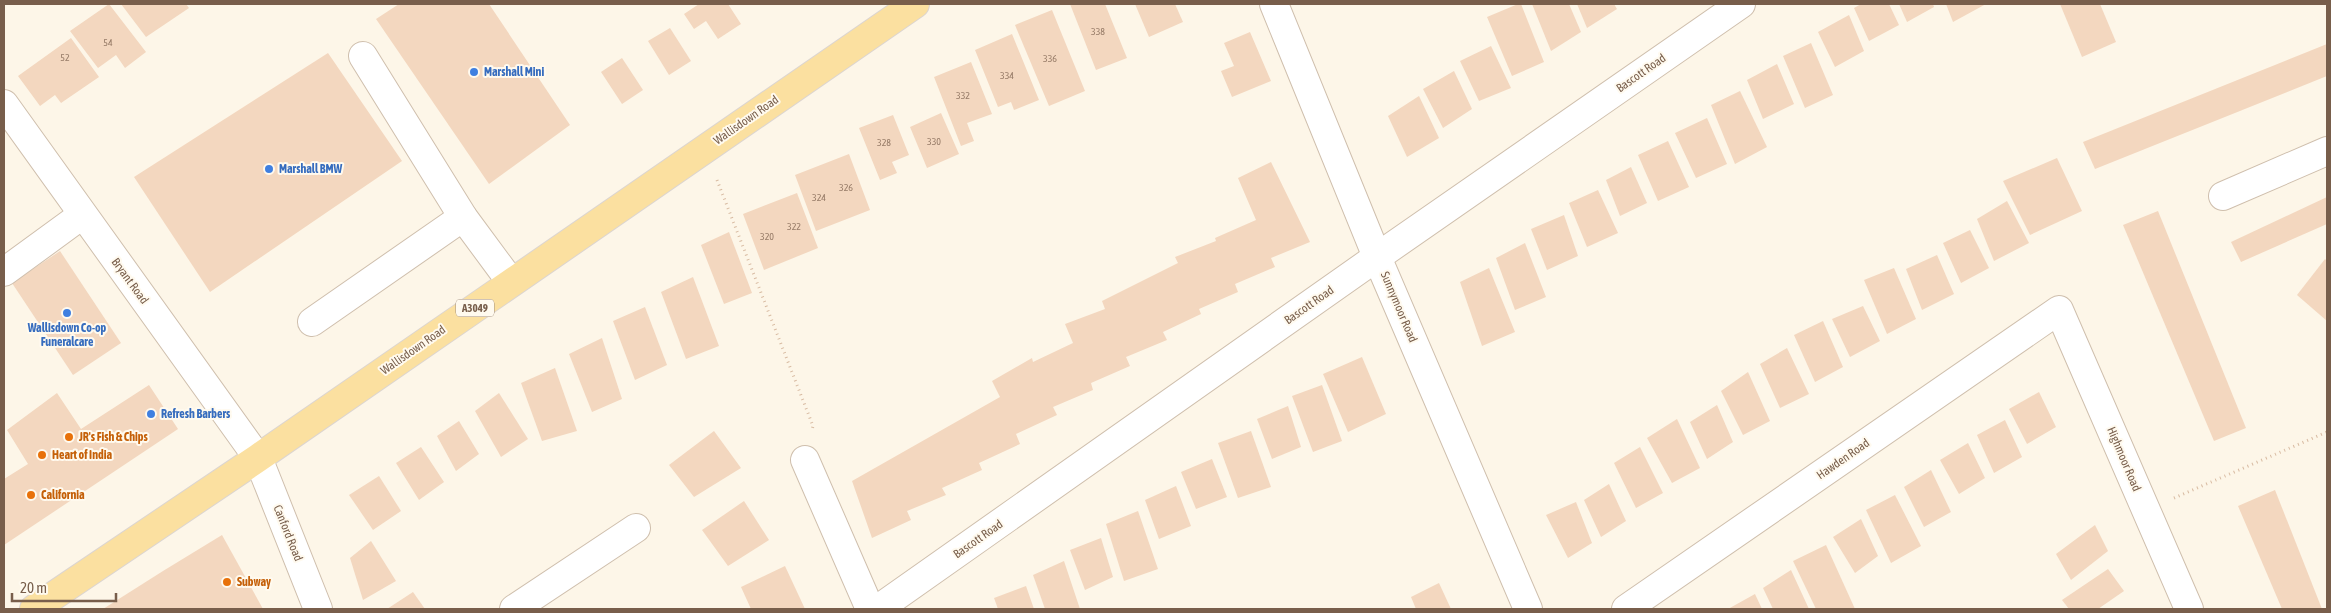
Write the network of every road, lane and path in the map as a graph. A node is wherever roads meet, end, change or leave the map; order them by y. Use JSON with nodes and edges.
{"nodes":[{"id":1,"x":915,"y":4,"type":"edge"},
{"id":2,"x":1274,"y":4,"type":"edge"},
{"id":3,"x":1741,"y":4,"type":"edge"},
{"id":4,"x":363,"y":56,"type":"dead end"},
{"id":5,"x":4,"y":104,"type":"edge"},
{"id":6,"x":705,"y":149,"type":"junction"},
{"id":7,"x":2327,"y":151,"type":"edge"},
{"id":8,"x":2223,"y":196,"type":"dead end"},
{"id":9,"x":82,"y":215,"type":"junction"},
{"id":10,"x":463,"y":217,"type":"junction"},
{"id":11,"x":1377,"y":257,"type":"junction"},
{"id":12,"x":4,"y":272,"type":"edge"},
{"id":13,"x":511,"y":282,"type":"junction"},
{"id":14,"x":2059,"y":310,"type":"joint"},
{"id":15,"x":312,"y":322,"type":"dead end"},
{"id":16,"x":2327,"y":432,"type":"edge"},
{"id":17,"x":258,"y":458,"type":"junction"},
{"id":18,"x":805,"y":460,"type":"joint"},
{"id":19,"x":2146,"y":510,"type":"junction"},
{"id":20,"x":636,"y":528,"type":"dead end"},
{"id":21,"x":34,"y":609,"type":"edge"},
{"id":22,"x":318,"y":609,"type":"edge"},
{"id":23,"x":514,"y":609,"type":"edge"},
{"id":24,"x":870,"y":609,"type":"edge"},
{"id":25,"x":878,"y":609,"type":"edge"},
{"id":26,"x":1528,"y":609,"type":"edge"},
{"id":27,"x":1626,"y":609,"type":"edge"},
{"id":28,"x":2189,"y":609,"type":"edge"}],
"edges":[{"from":1,"to":6,"type":"main road","name":"Wallisdown Road","number":"A3049"},
{"from":2,"to":11,"type":"street","name":"Sunnymoor Road"},
{"from":3,"to":11,"type":"street","name":"Bascott Road"},
{"from":4,"to":10,"type":"street"},
{"from":5,"to":9,"type":"street","name":"Bryant Road"},
{"from":6,"to":13,"type":"main road","name":"Wallisdown Road","number":"A3049"},
{"from":6,"to":18,"type":"path"},
{"from":7,"to":8,"type":"street"},
{"from":9,"to":12,"type":"street"},
{"from":9,"to":17,"type":"street","name":"Bryant Road"},
{"from":10,"to":13,"type":"street"},
{"from":10,"to":15,"type":"street"},
{"from":11,"to":25,"type":"street","name":"Bascott Road"},
{"from":11,"to":26,"type":"street","name":"Sunnymoor Road"},
{"from":13,"to":17,"type":"main road","name":"Wallisdown Road","number":"A3049"},
{"from":14,"to":19,"type":"street","name":"Highmoor Road"},
{"from":14,"to":27,"type":"street","name":"Hawden Road"},
{"from":16,"to":19,"type":"path"},
{"from":17,"to":21,"type":"main road","name":"Wallisdown Road","number":"A3049"},
{"from":17,"to":22,"type":"street","name":"Canford Road"},
{"from":18,"to":24,"type":"street"},
{"from":19,"to":28,"type":"street","name":"Highmoor Road"},
{"from":20,"to":23,"type":"street"}]}
